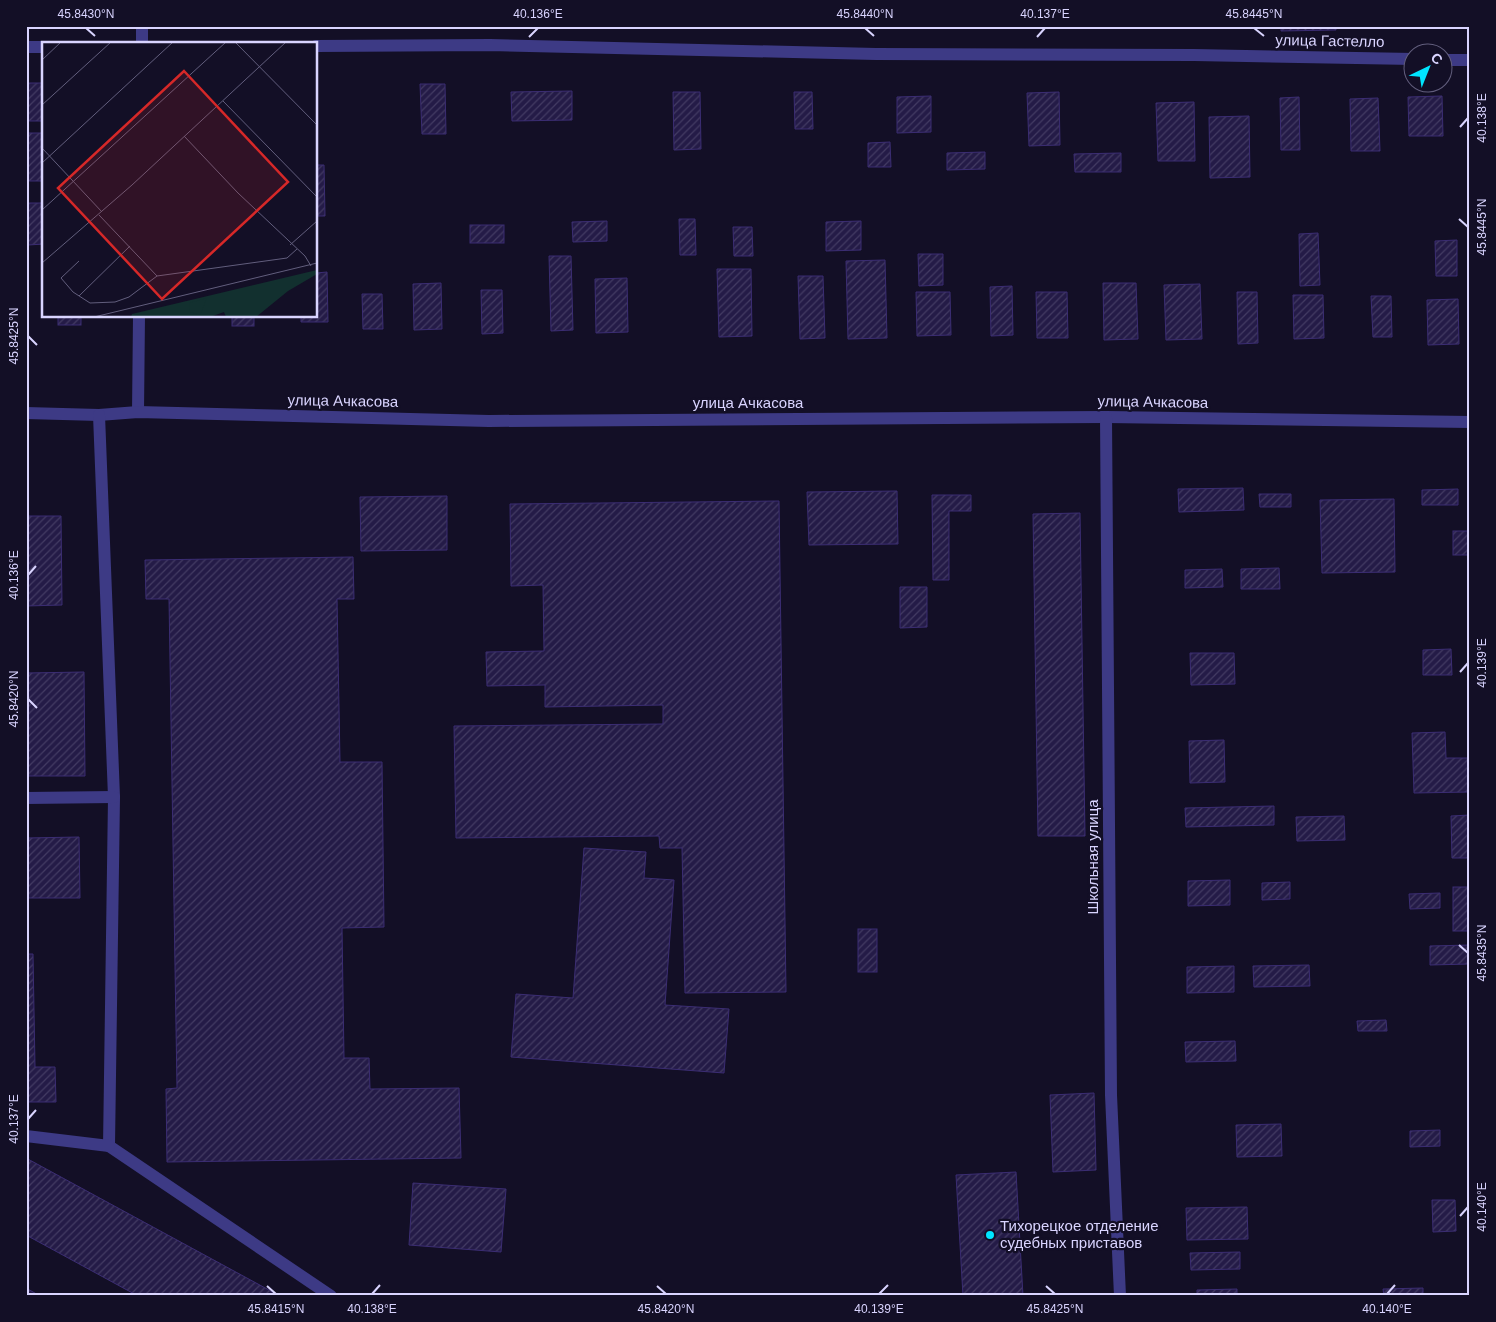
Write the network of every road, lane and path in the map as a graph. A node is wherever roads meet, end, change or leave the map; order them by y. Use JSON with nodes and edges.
{"nodes":[{"id":1,"x":142,"y":26,"type":"edge"},
{"id":2,"x":142,"y":42,"type":"edge"},
{"id":3,"x":318,"y":46,"type":"edge"},
{"id":4,"x":26,"y":47,"type":"edge"},
{"id":5,"x":42,"y":47,"type":"edge"},
{"id":6,"x":1404,"y":59,"type":"edge"},
{"id":7,"x":1454,"y":60,"type":"edge"},
{"id":8,"x":1470,"y":60,"type":"edge"},
{"id":9,"x":139,"y":318,"type":"edge"},
{"id":10,"x":138,"y":412,"type":"junction"},
{"id":11,"x":26,"y":413,"type":"edge"},
{"id":12,"x":99,"y":414,"type":"junction"},
{"id":13,"x":1106,"y":417,"type":"junction"},
{"id":14,"x":1470,"y":422,"type":"edge"},
{"id":15,"x":114,"y":797,"type":"junction"},
{"id":16,"x":26,"y":798,"type":"edge"},
{"id":17,"x":26,"y":1136,"type":"edge"},
{"id":18,"x":109,"y":1146,"type":"junction"},
{"id":19,"x":331,"y":1296,"type":"edge"},
{"id":20,"x":1120,"y":1296,"type":"edge"}],
"edges":[{"from":1,"to":2,"type":"street"},
{"from":3,"to":6,"type":"street","name":"улица Гастелло"},
{"from":4,"to":5,"type":"street"},
{"from":7,"to":8,"type":"street"},
{"from":9,"to":10,"type":"street"},
{"from":10,"to":12,"type":"street","name":"улица Ачкасова"},
{"from":10,"to":13,"type":"street","name":"улица Ачкасова"},
{"from":11,"to":12,"type":"street","name":"улица Ачкасова"},
{"from":12,"to":15,"type":"street"},
{"from":13,"to":14,"type":"street","name":"улица Ачкасова"},
{"from":13,"to":20,"type":"street","name":"Школьная улица"},
{"from":15,"to":16,"type":"street"},
{"from":15,"to":18,"type":"street"},
{"from":17,"to":18,"type":"street"},
{"from":18,"to":19,"type":"street"}]}
